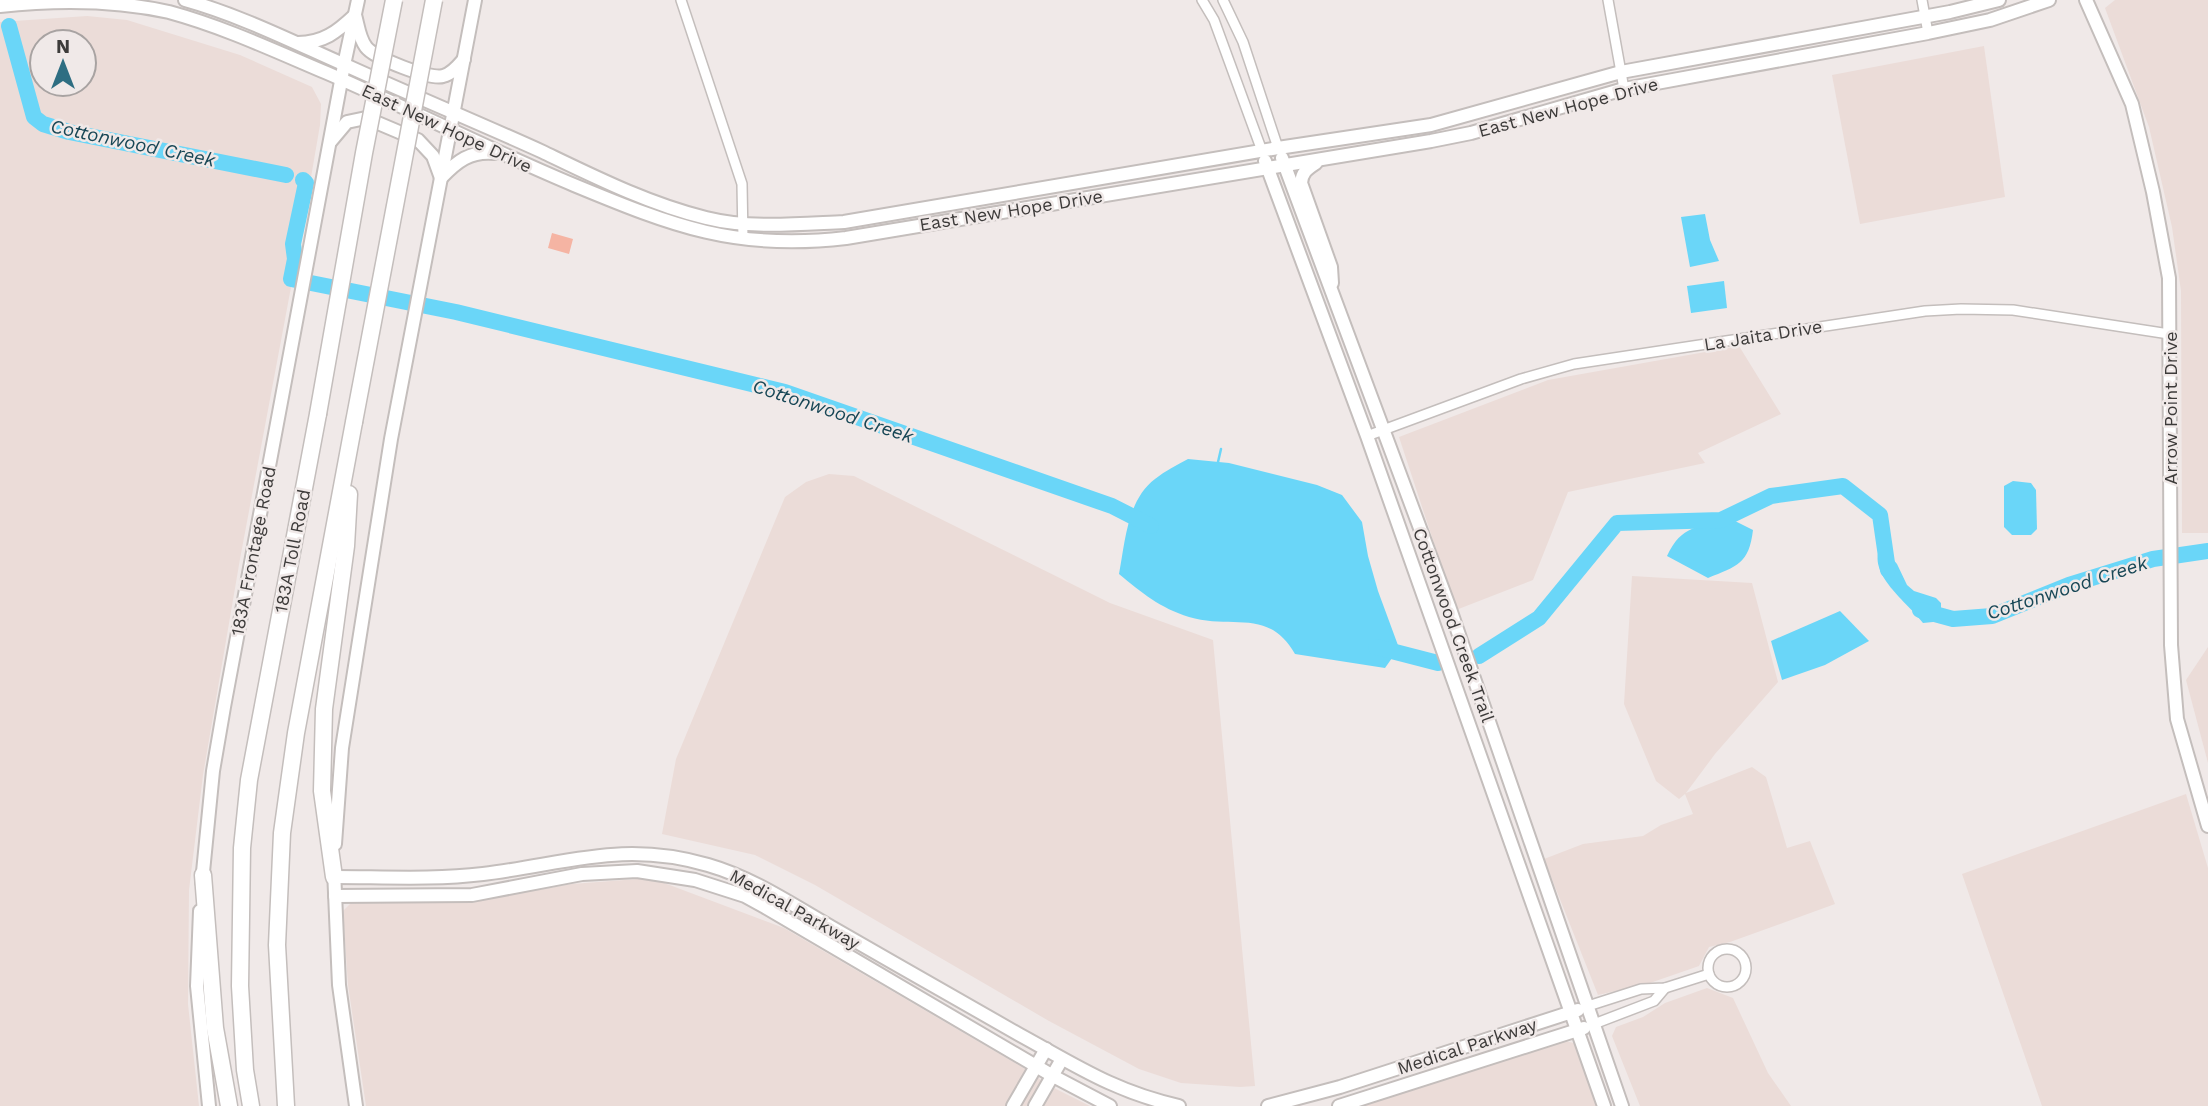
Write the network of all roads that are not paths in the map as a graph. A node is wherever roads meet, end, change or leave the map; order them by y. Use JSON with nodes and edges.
{"nodes":[{"id":1,"x":185,"y":0,"type":"edge"},
{"id":2,"x":358,"y":0,"type":"edge"},
{"id":3,"x":394,"y":0,"type":"edge"},
{"id":4,"x":434,"y":0,"type":"edge"},
{"id":5,"x":475,"y":0,"type":"edge"},
{"id":6,"x":681,"y":0,"type":"edge"},
{"id":7,"x":1202,"y":0,"type":"edge"},
{"id":8,"x":1223,"y":0,"type":"edge"},
{"id":9,"x":1608,"y":0,"type":"edge"},
{"id":10,"x":1923,"y":0,"type":"edge"},
{"id":11,"x":1999,"y":0,"type":"edge"},
{"id":12,"x":2049,"y":0,"type":"edge"},
{"id":13,"x":2086,"y":0,"type":"edge"},
{"id":14,"x":0,"y":6,"type":"edge"},
{"id":15,"x":355,"y":15,"type":"junction"},
{"id":16,"x":1925,"y":16,"type":"junction"},
{"id":17,"x":1928,"y":33,"type":"junction"},
{"id":18,"x":296,"y":43,"type":"junction"},
{"id":19,"x":464,"y":58,"type":"junction"},
{"id":20,"x":344,"y":65,"type":"junction"},
{"id":21,"x":1621,"y":72,"type":"junction"},
{"id":22,"x":341,"y":79,"type":"junction"},
{"id":23,"x":1625,"y":89,"type":"junction"},
{"id":24,"x":454,"y":113,"type":"junction"},
{"id":25,"x":450,"y":131,"type":"junction"},
{"id":26,"x":329,"y":145,"type":"junction"},
{"id":27,"x":1278,"y":148,"type":"junction"},
{"id":28,"x":1262,"y":151,"type":"junction"},
{"id":29,"x":500,"y":154,"type":"junction"},
{"id":30,"x":1320,"y":160,"type":"junction"},
{"id":31,"x":1285,"y":165,"type":"junction"},
{"id":32,"x":1268,"y":168,"type":"junction"},
{"id":33,"x":441,"y":178,"type":"junction"},
{"id":34,"x":1002,"y":195,"type":"junction"},
{"id":35,"x":997,"y":213,"type":"junction"},
{"id":36,"x":744,"y":223,"type":"junction"},
{"id":37,"x":743,"y":239,"type":"junction"},
{"id":38,"x":1333,"y":297,"type":"junction"},
{"id":39,"x":2169,"y":334,"type":"junction"},
{"id":40,"x":354,"y":422,"type":"junction"},
{"id":41,"x":1384,"y":429,"type":"junction"},
{"id":42,"x":1367,"y":436,"type":"junction"},
{"id":43,"x":2208,"y":826,"type":"edge"},
{"id":44,"x":580,"y":857,"type":"junction"},
{"id":45,"x":582,"y":874,"type":"junction"},
{"id":46,"x":203,"y":875,"type":"junction"},
{"id":47,"x":334,"y":877,"type":"junction"},
{"id":48,"x":335,"y":896,"type":"junction"},
{"id":49,"x":817,"y":919,"type":"junction"},
{"id":50,"x":808,"y":932,"type":"junction"},
{"id":51,"x":1709,"y":974,"type":"junction"},
{"id":52,"x":1665,"y":988,"type":"junction"},
{"id":53,"x":1588,"y":1006,"type":"junction"},
{"id":54,"x":1570,"y":1012,"type":"junction"},
{"id":55,"x":1594,"y":1024,"type":"junction"},
{"id":56,"x":1577,"y":1030,"type":"junction"},
{"id":57,"x":1046,"y":1049,"type":"junction"},
{"id":58,"x":1062,"y":1059,"type":"junction"},
{"id":59,"x":1037,"y":1066,"type":"junction"},
{"id":60,"x":1053,"y":1076,"type":"junction"},
{"id":61,"x":1340,"y":1087,"type":"junction"},
{"id":62,"x":1342,"y":1105,"type":"edge"},
{"id":63,"x":209,"y":1106,"type":"edge"},
{"id":64,"x":229,"y":1106,"type":"edge"},
{"id":65,"x":251,"y":1106,"type":"edge"},
{"id":66,"x":286,"y":1106,"type":"edge"},
{"id":67,"x":356,"y":1106,"type":"edge"},
{"id":68,"x":1013,"y":1106,"type":"edge"},
{"id":69,"x":1035,"y":1106,"type":"edge"},
{"id":70,"x":1110,"y":1106,"type":"edge"},
{"id":71,"x":1178,"y":1106,"type":"edge"},
{"id":72,"x":1268,"y":1106,"type":"edge"},
{"id":73,"x":1604,"y":1106,"type":"edge"},
{"id":74,"x":1622,"y":1106,"type":"edge"}],
"edges":[{"from":1,"to":18,"type":"street","name":"East New Hope Drive"},
{"from":2,"to":15,"type":"street","name":"183A Frontage Road"},
{"from":3,"to":65,"type":"highway","name":"183A Toll Road","bridge":true},
{"from":4,"to":40,"type":"highway","name":"183A Toll Road","bridge":true},
{"from":5,"to":19,"type":"street"},
{"from":6,"to":36,"type":"street"},
{"from":7,"to":28,"type":"street"},
{"from":8,"to":27,"type":"street"},
{"from":9,"to":21,"type":"street"},
{"from":10,"to":16,"type":"street"},
{"from":11,"to":16,"type":"street","name":"East New Hope Drive"},
{"from":12,"to":17,"type":"street","name":"East New Hope Drive"},
{"from":13,"to":39,"type":"street","name":"Arrow Point Drive"},
{"from":14,"to":22,"type":"street","name":"East New Hope Drive"},
{"from":15,"to":18,"type":"street"},
{"from":15,"to":19,"type":"street"},
{"from":15,"to":20,"type":"street","name":"183A Frontage Road"},
{"from":16,"to":17,"type":"street"},
{"from":16,"to":21,"type":"street","name":"East New Hope Drive"},
{"from":17,"to":23,"type":"street","name":"East New Hope Drive"},
{"from":18,"to":20,"type":"street","name":"East New Hope Drive"},
{"from":19,"to":24,"type":"street"},
{"from":20,"to":22,"type":"street","name":"183A Frontage Road"},
{"from":20,"to":24,"type":"street","name":"East New Hope Drive"},
{"from":21,"to":23,"type":"street"},
{"from":21,"to":27,"type":"street","name":"East New Hope Drive"},
{"from":22,"to":25,"type":"street","name":"East New Hope Drive"},
{"from":22,"to":26,"type":"street","name":"183A Frontage Road"},
{"from":23,"to":30,"type":"street","name":"East New Hope Drive"},
{"from":24,"to":25,"type":"street"},
{"from":24,"to":36,"type":"street","name":"East New Hope Drive"},
{"from":25,"to":29,"type":"street","name":"East New Hope Drive"},
{"from":25,"to":33,"type":"street"},
{"from":26,"to":33,"type":"street"},
{"from":26,"to":46,"type":"street","name":"183A Frontage Road"},
{"from":27,"to":28,"type":"street","name":"East New Hope Drive"},
{"from":27,"to":31,"type":"street","name":"Cottonwood Creek Trail"},
{"from":28,"to":32,"type":"street","name":"Cottonwood Creek Trail"},
{"from":28,"to":34,"type":"street","name":"East New Hope Drive"},
{"from":29,"to":33,"type":"street"},
{"from":29,"to":37,"type":"street","name":"East New Hope Drive"},
{"from":30,"to":31,"type":"street","name":"East New Hope Drive"},
{"from":30,"to":38,"type":"street"},
{"from":31,"to":32,"type":"street","name":"East New Hope Drive"},
{"from":31,"to":38,"type":"street","name":"Cottonwood Creek Trail"},
{"from":32,"to":35,"type":"street","name":"East New Hope Drive"},
{"from":32,"to":42,"type":"street","name":"Cottonwood Creek Trail"},
{"from":33,"to":47,"type":"street"},
{"from":34,"to":35,"type":"street"},
{"from":34,"to":36,"type":"street","name":"East New Hope Drive"},
{"from":35,"to":37,"type":"street","name":"East New Hope Drive"},
{"from":36,"to":37,"type":"street"},
{"from":38,"to":41,"type":"street","name":"Cottonwood Creek Trail"},
{"from":39,"to":41,"type":"street","name":"La Jaita Drive"},
{"from":39,"to":43,"type":"street","name":"Arrow Point Drive"},
{"from":40,"to":47,"type":"highway"},
{"from":40,"to":66,"type":"highway","name":"183A Toll Road"},
{"from":41,"to":42,"type":"street","name":"La Jaita Drive"},
{"from":41,"to":53,"type":"street","name":"Cottonwood Creek Trail"},
{"from":42,"to":54,"type":"street","name":"Cottonwood Creek Trail"},
{"from":44,"to":45,"type":"street"},
{"from":44,"to":47,"type":"street","name":"Medical Parkway"},
{"from":44,"to":49,"type":"street","name":"Medical Parkway"},
{"from":45,"to":48,"type":"street","name":"Medical Parkway"},
{"from":45,"to":50,"type":"street","name":"Medical Parkway"},
{"from":46,"to":63,"type":"street","name":"183A Frontage Road"},
{"from":46,"to":64,"type":"highway"},
{"from":47,"to":48,"type":"street"},
{"from":48,"to":67,"type":"street"},
{"from":49,"to":50,"type":"street"},
{"from":49,"to":57,"type":"street","name":"Medical Parkway"},
{"from":50,"to":59,"type":"street","name":"Medical Parkway"},
{"from":51,"to":51,"type":"street"},
{"from":51,"to":52,"type":"street","name":"Medical Parkway"},
{"from":52,"to":53,"type":"street","name":"Medical Parkway"},
{"from":52,"to":55,"type":"street","name":"Medical Parkway"},
{"from":53,"to":54,"type":"street","name":"Medical Parkway"},
{"from":53,"to":55,"type":"street","name":"Cottonwood Creek Trail"},
{"from":54,"to":56,"type":"street","name":"Cottonwood Creek Trail"},
{"from":54,"to":61,"type":"street","name":"Medical Parkway"},
{"from":55,"to":56,"type":"street","name":"Medical Parkway"},
{"from":55,"to":74,"type":"street","name":"Cottonwood Creek Trail"},
{"from":56,"to":62,"type":"street","name":"Medical Parkway"},
{"from":56,"to":73,"type":"street","name":"Cottonwood Creek Trail"},
{"from":57,"to":58,"type":"street","name":"Medical Parkway"},
{"from":57,"to":59,"type":"street"},
{"from":58,"to":60,"type":"street"},
{"from":58,"to":71,"type":"street","name":"Medical Parkway"},
{"from":59,"to":60,"type":"street","name":"Medical Parkway"},
{"from":59,"to":68,"type":"street"},
{"from":60,"to":69,"type":"street"},
{"from":60,"to":70,"type":"street","name":"Medical Parkway"},
{"from":61,"to":62,"type":"street"},
{"from":61,"to":72,"type":"street","name":"Medical Parkway"}]}
